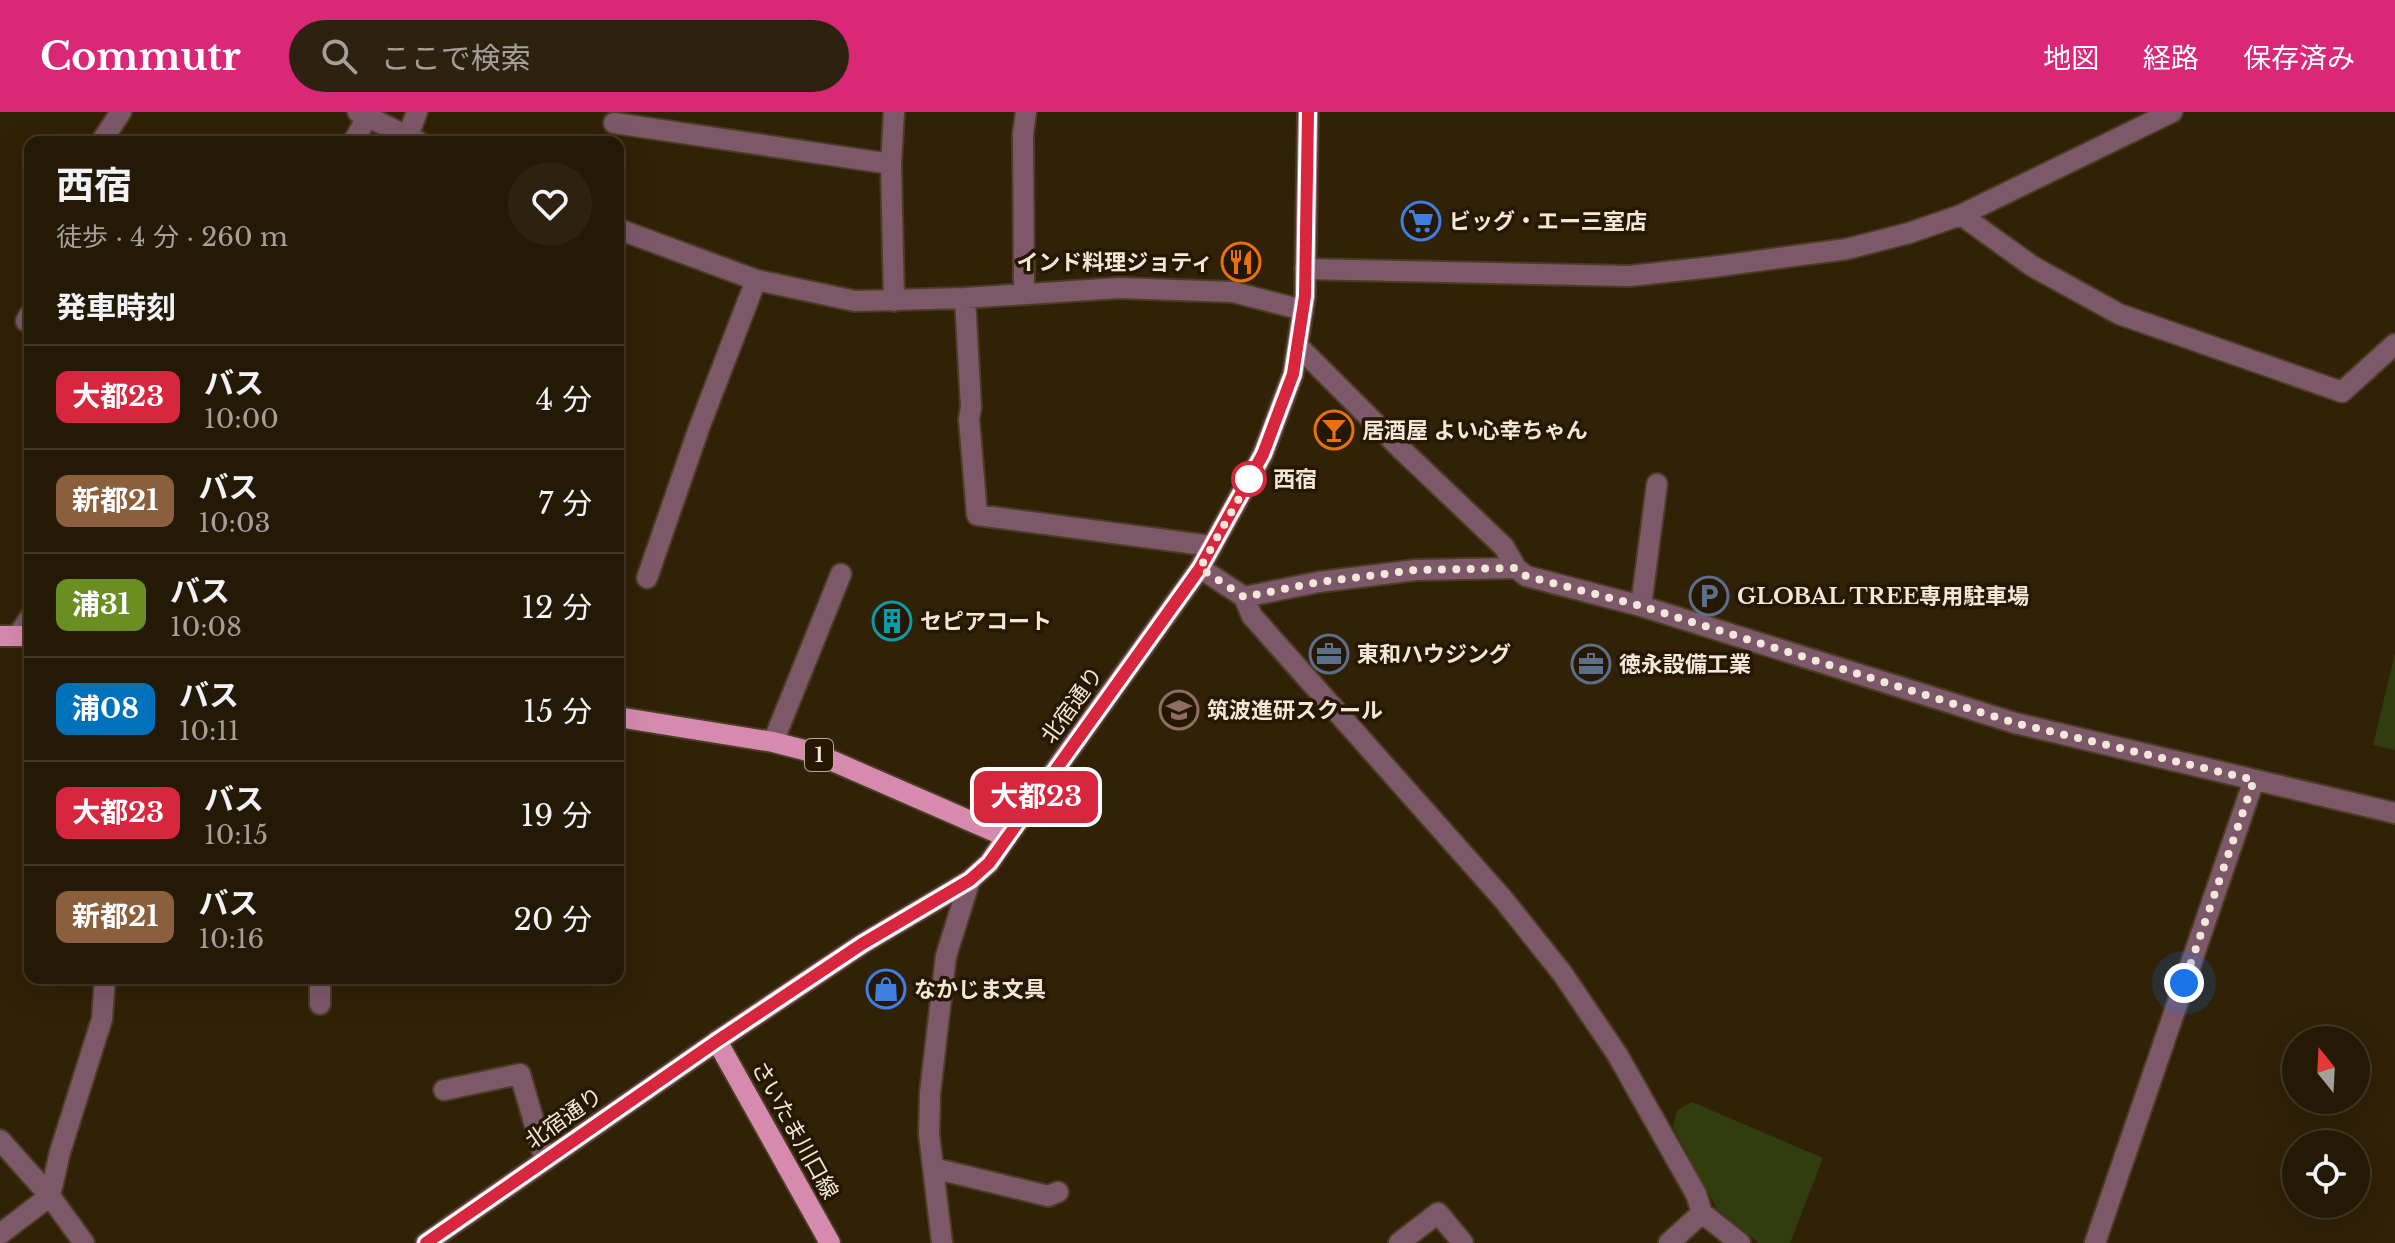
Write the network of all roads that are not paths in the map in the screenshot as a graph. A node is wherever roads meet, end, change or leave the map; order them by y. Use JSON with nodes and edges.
{"nodes":[{"id":1,"x":121,"y":112,"type":"edge"},
{"id":2,"x":417,"y":112,"type":"edge"},
{"id":3,"x":894,"y":112,"type":"edge"},
{"id":4,"x":1026,"y":112,"type":"edge"},
{"id":5,"x":1308,"y":112,"type":"edge"},
{"id":6,"x":2172,"y":112,"type":"edge"},
{"id":7,"x":362,"y":115,"type":"edge"},
{"id":8,"x":614,"y":123,"type":"dead end"},
{"id":9,"x":105,"y":136,"type":"edge"},
{"id":10,"x":355,"y":136,"type":"edge"},
{"id":11,"x":408,"y":136,"type":"edge"},
{"id":12,"x":414,"y":136,"type":"edge"},
{"id":13,"x":891,"y":164,"type":"junction"},
{"id":14,"x":1961,"y":215,"type":"junction"},
{"id":15,"x":624,"y":231,"type":"edge"},
{"id":16,"x":1305,"y":269,"type":"junction"},
{"id":17,"x":756,"y":280,"type":"junction"},
{"id":18,"x":1024,"y":293,"type":"junction"},
{"id":19,"x":965,"y":298,"type":"junction"},
{"id":20,"x":894,"y":301,"type":"junction"},
{"id":21,"x":1303,"y":310,"type":"junction"},
{"id":22,"x":2395,"y":344,"type":"edge"},
{"id":23,"x":1298,"y":346,"type":"junction"},
{"id":24,"x":1657,"y":484,"type":"dead end"},
{"id":25,"x":1212,"y":546,"type":"junction"},
{"id":26,"x":1200,"y":568,"type":"junction"},
{"id":27,"x":1516,"y":568,"type":"junction"},
{"id":28,"x":841,"y":574,"type":"dead end"},
{"id":29,"x":647,"y":578,"type":"dead end"},
{"id":30,"x":1244,"y":597,"type":"junction"},
{"id":31,"x":1641,"y":606,"type":"junction"},
{"id":32,"x":624,"y":718,"type":"edge"},
{"id":33,"x":773,"y":742,"type":"junction"},
{"id":34,"x":2254,"y":780,"type":"junction"},
{"id":35,"x":2395,"y":813,"type":"edge"},
{"id":36,"x":1007,"y":837,"type":"junction"},
{"id":37,"x":970,"y":880,"type":"junction"},
{"id":38,"x":105,"y":984,"type":"edge"},
{"id":39,"x":320,"y":984,"type":"edge"},
{"id":40,"x":320,"y":1004,"type":"dead end"},
{"id":41,"x":717,"y":1041,"type":"junction"},
{"id":42,"x":444,"y":1090,"type":"dead end"},
{"id":43,"x":0,"y":1140,"type":"edge"},
{"id":44,"x":545,"y":1160,"type":"junction"},
{"id":45,"x":933,"y":1168,"type":"junction"},
{"id":46,"x":1058,"y":1192,"type":"dead end"},
{"id":47,"x":50,"y":1196,"type":"junction"},
{"id":48,"x":1702,"y":1213,"type":"junction"},
{"id":49,"x":0,"y":1234,"type":"edge"},
{"id":50,"x":84,"y":1243,"type":"edge"},
{"id":51,"x":426,"y":1243,"type":"edge"},
{"id":52,"x":830,"y":1243,"type":"edge"},
{"id":53,"x":942,"y":1243,"type":"edge"},
{"id":54,"x":1399,"y":1243,"type":"edge"},
{"id":55,"x":1463,"y":1243,"type":"edge"},
{"id":56,"x":1669,"y":1243,"type":"edge"},
{"id":57,"x":1740,"y":1243,"type":"edge"},
{"id":58,"x":2095,"y":1243,"type":"edge"}],
"edges":[{"from":1,"to":9,"type":"street"},
{"from":2,"to":12,"type":"street"},
{"from":3,"to":13,"type":"street"},
{"from":4,"to":18,"type":"street"},
{"from":5,"to":16,"type":"street","name":"北宿通り"},
{"from":6,"to":14,"type":"street"},
{"from":7,"to":10,"type":"street"},
{"from":7,"to":11,"type":"street"},
{"from":8,"to":13,"type":"street"},
{"from":13,"to":20,"type":"street"},
{"from":14,"to":16,"type":"street"},
{"from":14,"to":22,"type":"street"},
{"from":15,"to":17,"type":"street"},
{"from":16,"to":21,"type":"street","name":"北宿通り"},
{"from":17,"to":20,"type":"street"},
{"from":17,"to":29,"type":"street"},
{"from":18,"to":19,"type":"street"},
{"from":18,"to":21,"type":"street"},
{"from":19,"to":20,"type":"street"},
{"from":19,"to":25,"type":"street"},
{"from":21,"to":23,"type":"street","name":"北宿通り"},
{"from":23,"to":25,"type":"street","name":"北宿通り"},
{"from":23,"to":27,"type":"street"},
{"from":24,"to":31,"type":"street"},
{"from":25,"to":26,"type":"street","name":"北宿通り"},
{"from":26,"to":30,"type":"street"},
{"from":26,"to":36,"type":"street","name":"北宿通り"},
{"from":27,"to":30,"type":"street"},
{"from":27,"to":31,"type":"street"},
{"from":28,"to":33,"type":"street"},
{"from":30,"to":48,"type":"street"},
{"from":31,"to":34,"type":"street"},
{"from":32,"to":33,"type":"main road","number":"1"},
{"from":33,"to":36,"type":"main road","number":"1"},
{"from":34,"to":35,"type":"street"},
{"from":34,"to":58,"type":"street"},
{"from":36,"to":37,"type":"main road","name":"北宿通り"},
{"from":37,"to":41,"type":"main road","name":"北宿通り"},
{"from":37,"to":45,"type":"street"},
{"from":38,"to":47,"type":"street"},
{"from":39,"to":40,"type":"street"},
{"from":41,"to":44,"type":"street","name":"北宿通り"},
{"from":41,"to":52,"type":"main road","name":"さいたま川口線"},
{"from":42,"to":44,"type":"street"},
{"from":43,"to":47,"type":"street"},
{"from":44,"to":51,"type":"street","name":"北宿通り"},
{"from":45,"to":46,"type":"street"},
{"from":45,"to":53,"type":"street"},
{"from":47,"to":49,"type":"street"},
{"from":47,"to":50,"type":"street"},
{"from":48,"to":56,"type":"street"},
{"from":48,"to":57,"type":"street"},
{"from":54,"to":55,"type":"street"}]}
